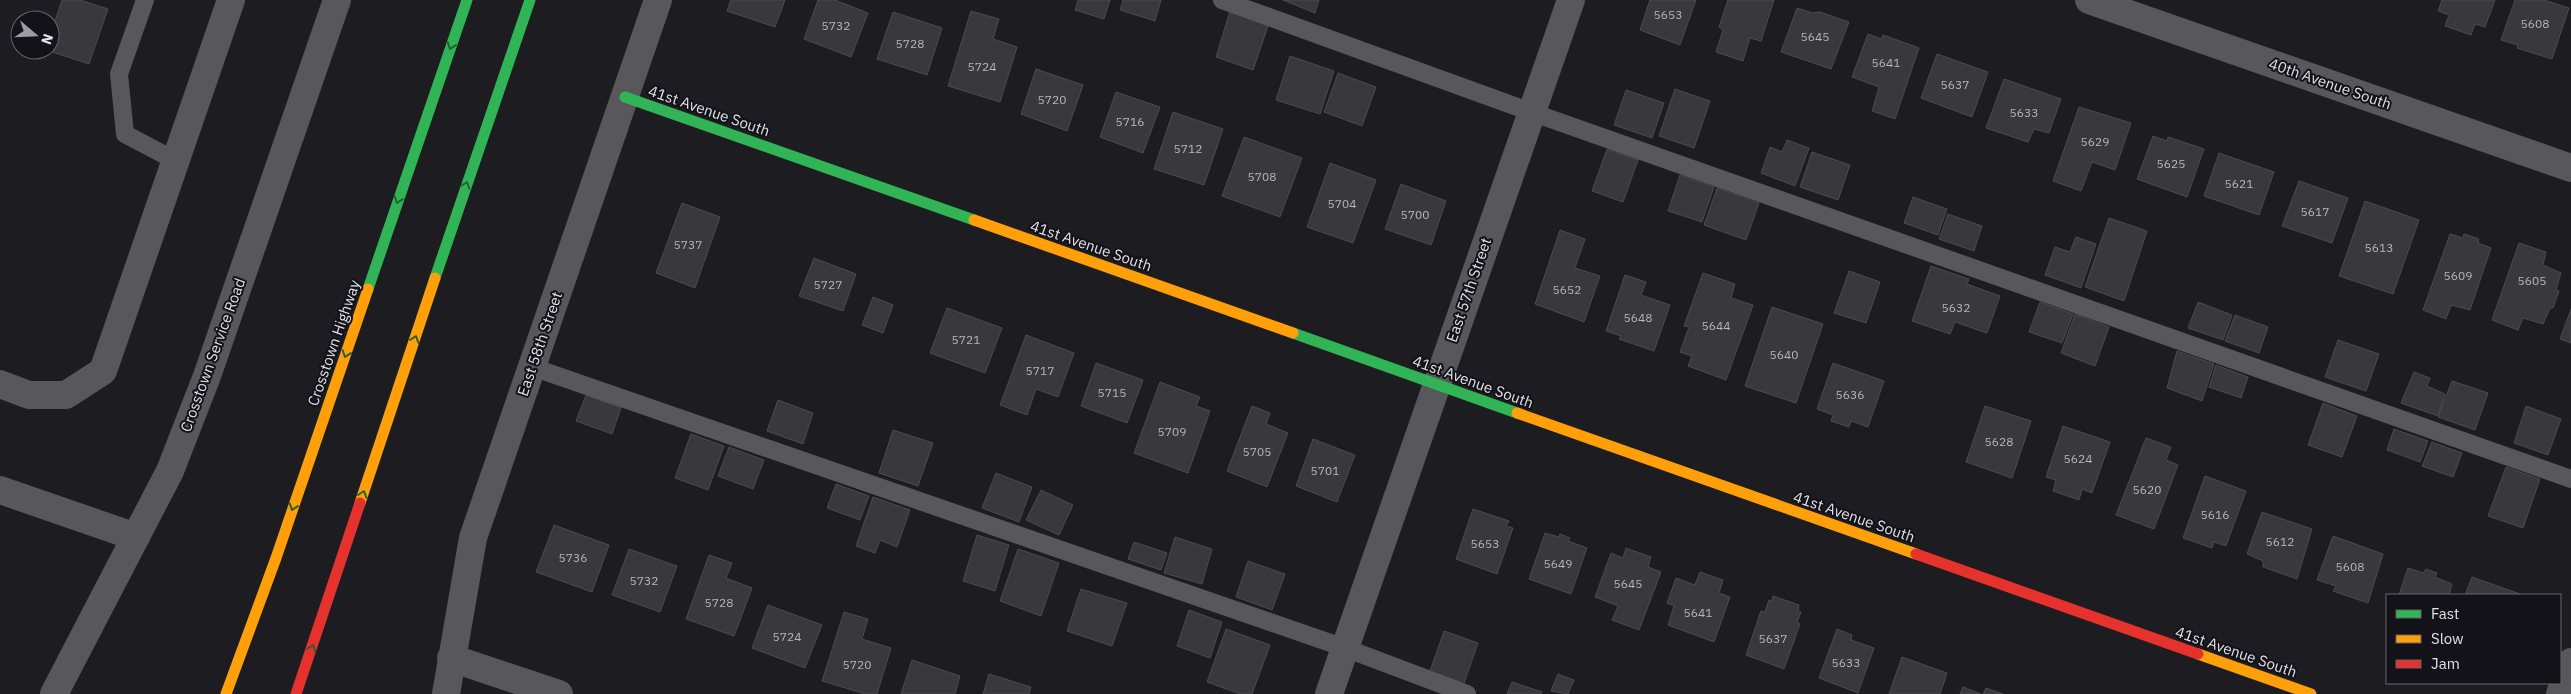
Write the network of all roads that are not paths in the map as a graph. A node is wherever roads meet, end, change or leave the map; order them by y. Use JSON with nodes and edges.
{"nodes":[{"id":1,"x":145,"y":0,"type":"edge"},
{"id":2,"x":231,"y":0,"type":"edge"},
{"id":3,"x":337,"y":0,"type":"edge"},
{"id":4,"x":467,"y":0,"type":"edge"},
{"id":5,"x":530,"y":0,"type":"edge"},
{"id":6,"x":658,"y":0,"type":"edge"},
{"id":7,"x":1222,"y":0,"type":"edge"},
{"id":8,"x":1571,"y":0,"type":"edge"},
{"id":9,"x":2089,"y":0,"type":"edge"},
{"id":10,"x":625,"y":97,"type":"junction"},
{"id":11,"x":1531,"y":112,"type":"junction"},
{"id":12,"x":176,"y":161,"type":"junction"},
{"id":13,"x":2571,"y":168,"type":"edge"},
{"id":14,"x":532,"y":367,"type":"junction"},
{"id":15,"x":0,"y":384,"type":"edge"},
{"id":16,"x":1438,"y":386,"type":"junction"},
{"id":17,"x":2571,"y":479,"type":"edge"},
{"id":18,"x":0,"y":490,"type":"edge"},
{"id":19,"x":136,"y":537,"type":"junction"},
{"id":20,"x":1345,"y":648,"type":"junction"},
{"id":21,"x":451,"y":658,"type":"junction"},
{"id":22,"x":2571,"y":662,"type":"edge"},
{"id":23,"x":54,"y":694,"type":"edge"},
{"id":24,"x":226,"y":694,"type":"edge"},
{"id":25,"x":296,"y":694,"type":"edge"},
{"id":26,"x":446,"y":694,"type":"edge"},
{"id":27,"x":559,"y":694,"type":"edge"},
{"id":28,"x":1330,"y":694,"type":"edge"},
{"id":29,"x":1467,"y":694,"type":"edge"},
{"id":30,"x":2311,"y":694,"type":"edge"},
{"id":31,"x":2560,"y":694,"type":"edge"}],
"edges":[{"from":1,"to":12,"type":"lane"},
{"from":2,"to":12,"type":"street"},
{"from":3,"to":19,"type":"street","name":"Crosstown Service Road"},
{"from":4,"to":24,"type":"main road","name":"Crosstown Highway","one_way":true},
{"from":25,"to":5,"type":"main road","one_way":true},
{"from":6,"to":10,"type":"street","name":"East 58th Street"},
{"from":7,"to":11,"type":"lane"},
{"from":8,"to":11,"type":"street","name":"East 57th Street"},
{"from":9,"to":13,"type":"street","name":"40th Avenue South"},
{"from":10,"to":14,"type":"street","name":"East 58th Street"},
{"from":10,"to":16,"type":"main road","name":"41st Avenue South"},
{"from":11,"to":16,"type":"street","name":"East 57th Street"},
{"from":11,"to":17,"type":"lane"},
{"from":12,"to":15,"type":"street"},
{"from":14,"to":20,"type":"lane"},
{"from":14,"to":21,"type":"street","name":"East 58th Street"},
{"from":16,"to":20,"type":"street","name":"East 57th Street"},
{"from":16,"to":30,"type":"main road","name":"41st Avenue South"},
{"from":18,"to":19,"type":"street"},
{"from":19,"to":23,"type":"street","name":"Crosstown Service Road"},
{"from":20,"to":28,"type":"street","name":"East 57th Street"},
{"from":20,"to":29,"type":"lane"},
{"from":21,"to":26,"type":"street","name":"East 58th Street"},
{"from":21,"to":27,"type":"street"},
{"from":22,"to":31,"type":"street"}]}
